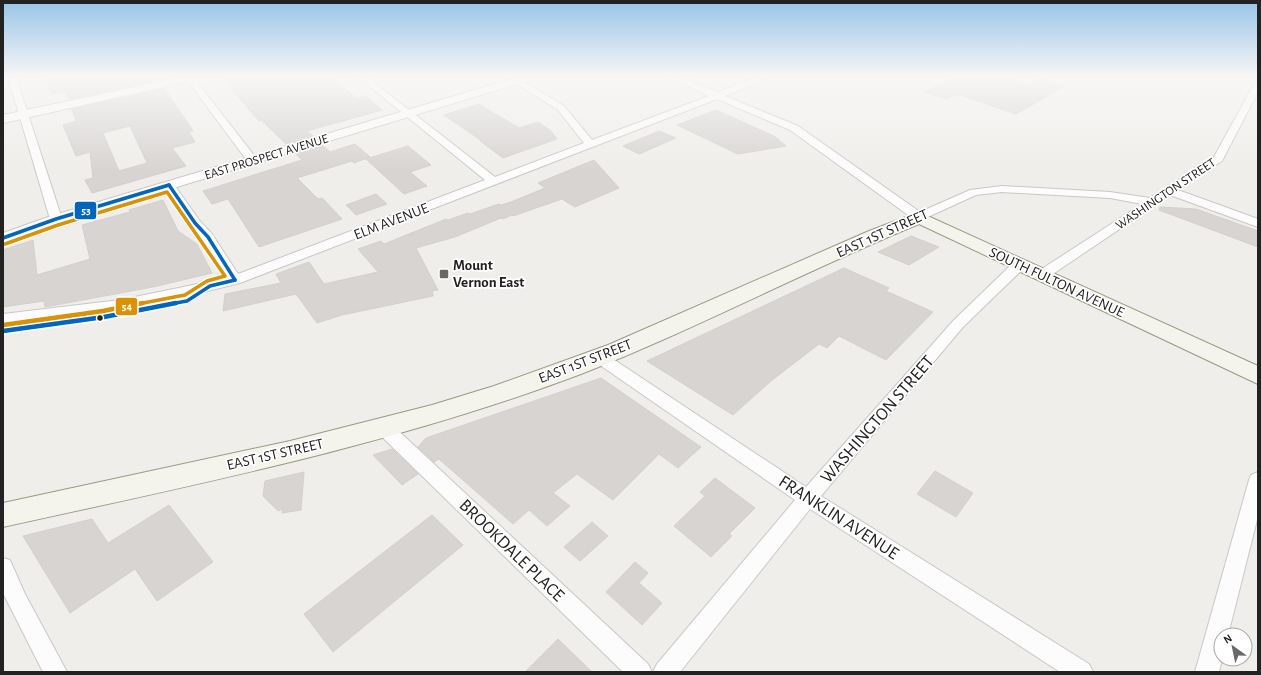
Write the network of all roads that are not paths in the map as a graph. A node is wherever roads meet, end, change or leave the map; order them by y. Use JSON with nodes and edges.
{"nodes":[{"id":1,"x":22,"y":108,"type":"edge"},
{"id":2,"x":53,"y":108,"type":"edge"},
{"id":3,"x":215,"y":108,"type":"edge"},
{"id":4,"x":400,"y":108,"type":"edge"},
{"id":5,"x":424,"y":108,"type":"edge"},
{"id":6,"x":561,"y":108,"type":"edge"},
{"id":7,"x":685,"y":108,"type":"edge"},
{"id":8,"x":747,"y":108,"type":"edge"},
{"id":9,"x":1245,"y":108,"type":"edge"},
{"id":10,"x":407,"y":114,"type":"junction"},
{"id":11,"x":24,"y":115,"type":"junction"},
{"id":12,"x":3,"y":119,"type":"edge"},
{"id":13,"x":591,"y":145,"type":"junction"},
{"id":14,"x":252,"y":160,"type":"junction"},
{"id":15,"x":494,"y":182,"type":"junction"},
{"id":16,"x":169,"y":185,"type":"junction"},
{"id":17,"x":1168,"y":191,"type":"junction"},
{"id":18,"x":1151,"y":202,"type":"junction"},
{"id":19,"x":912,"y":212,"type":"junction"},
{"id":20,"x":56,"y":219,"type":"junction"},
{"id":21,"x":1258,"y":223,"type":"edge"},
{"id":22,"x":3,"y":238,"type":"edge"},
{"id":23,"x":1019,"y":265,"type":"junction"},
{"id":24,"x":1042,"y":275,"type":"junction"},
{"id":25,"x":234,"y":280,"type":"junction"},
{"id":26,"x":3,"y":320,"type":"edge"},
{"id":27,"x":599,"y":357,"type":"junction"},
{"id":28,"x":1258,"y":376,"type":"edge"},
{"id":29,"x":383,"y":428,"type":"junction"},
{"id":30,"x":1258,"y":480,"type":"edge"},
{"id":31,"x":808,"y":498,"type":"junction"},
{"id":32,"x":3,"y":515,"type":"edge"},
{"id":33,"x":3,"y":568,"type":"edge"},
{"id":34,"x":55,"y":672,"type":"edge"},
{"id":35,"x":640,"y":672,"type":"edge"},
{"id":36,"x":665,"y":672,"type":"edge"},
{"id":37,"x":1082,"y":672,"type":"edge"},
{"id":38,"x":1207,"y":672,"type":"edge"}],
"edges":[{"from":1,"to":11,"type":"street"},
{"from":2,"to":11,"type":"street"},
{"from":3,"to":14,"type":"street"},
{"from":4,"to":10,"type":"street"},
{"from":5,"to":10,"type":"street","name":"EAST PROSPECT AVENUE"},
{"from":6,"to":13,"type":"street"},
{"from":7,"to":13,"type":"street","name":"ELM AVENUE"},
{"from":8,"to":19,"type":"street","name":"SOUTH FULTON AVENUE"},
{"from":9,"to":17,"type":"street","name":"WASHINGTON STREET"},
{"from":10,"to":14,"type":"street","name":"EAST PROSPECT AVENUE"},
{"from":10,"to":15,"type":"street"},
{"from":11,"to":12,"type":"street"},
{"from":11,"to":20,"type":"street"},
{"from":13,"to":15,"type":"street","name":"ELM AVENUE"},
{"from":14,"to":16,"type":"street","name":"EAST PROSPECT AVENUE"},
{"from":15,"to":25,"type":"street","name":"ELM AVENUE"},
{"from":16,"to":20,"type":"street","name":"EAST PROSPECT AVENUE"},
{"from":16,"to":25,"type":"street"},
{"from":17,"to":18,"type":"street","name":"WASHINGTON STREET"},
{"from":17,"to":21,"type":"street"},
{"from":18,"to":19,"type":"street","name":"EAST 1ST STREET"},
{"from":18,"to":24,"type":"street","name":"WASHINGTON STREET"},
{"from":19,"to":23,"type":"main road","name":"SOUTH FULTON AVENUE"},
{"from":19,"to":27,"type":"main road","name":"EAST 1ST STREET"},
{"from":20,"to":22,"type":"street","name":"EAST PROSPECT AVENUE"},
{"from":23,"to":24,"type":"main road","name":"SOUTH FULTON AVENUE"},
{"from":23,"to":31,"type":"street","name":"WASHINGTON STREET"},
{"from":24,"to":28,"type":"main road","name":"SOUTH FULTON AVENUE"},
{"from":25,"to":26,"type":"street","name":"ELM AVENUE"},
{"from":27,"to":29,"type":"main road","name":"EAST 1ST STREET"},
{"from":27,"to":31,"type":"street","name":"FRANKLIN AVENUE"},
{"from":29,"to":32,"type":"main road","name":"EAST 1ST STREET"},
{"from":29,"to":35,"type":"street","name":"BROOKDALE PLACE"},
{"from":30,"to":38,"type":"street"},
{"from":31,"to":36,"type":"street","name":"WASHINGTON STREET"},
{"from":31,"to":37,"type":"street","name":"FRANKLIN AVENUE"},
{"from":33,"to":34,"type":"street"}]}
